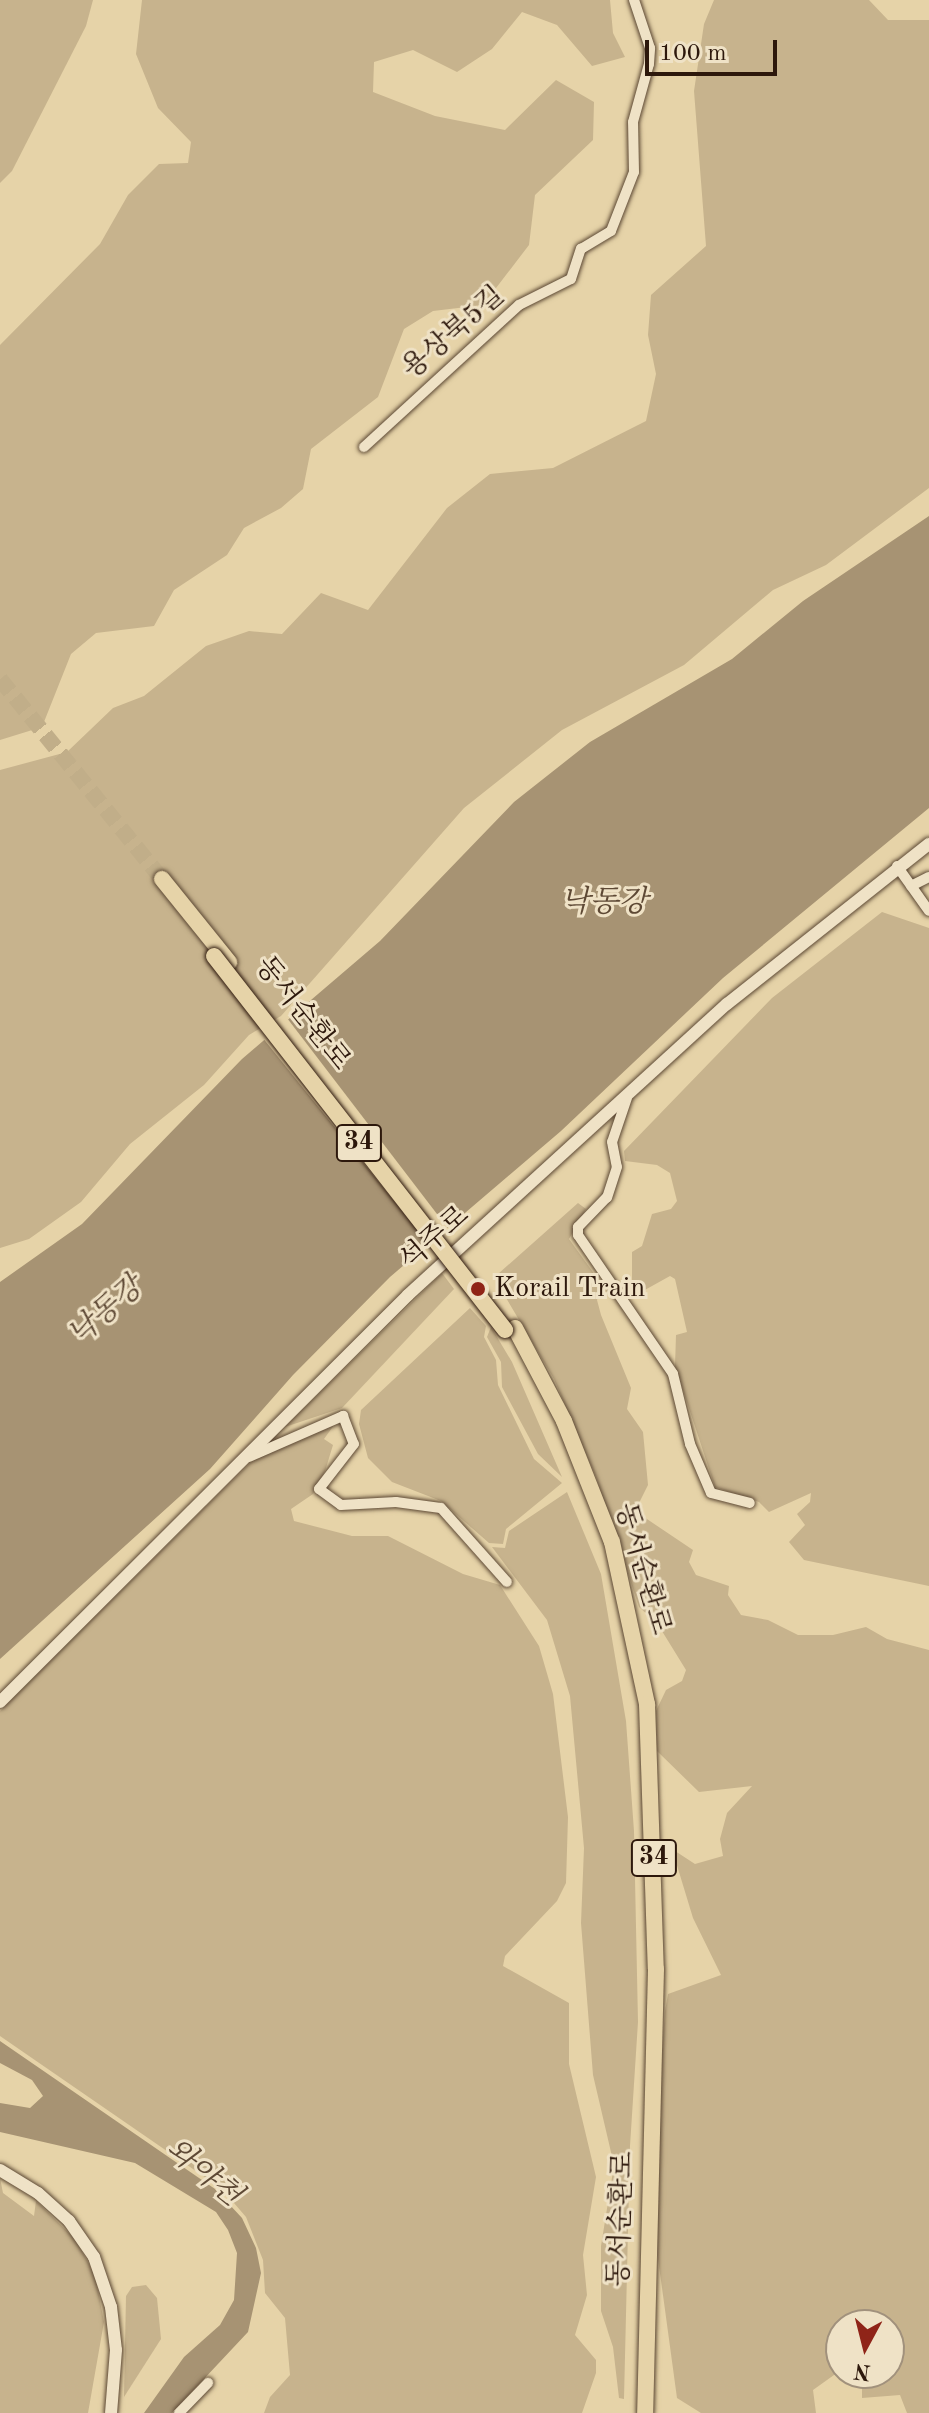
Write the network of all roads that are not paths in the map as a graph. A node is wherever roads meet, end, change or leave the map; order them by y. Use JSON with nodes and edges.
{"nodes":[{"id":1,"x":634,"y":0,"type":"edge"},
{"id":2,"x":364,"y":447,"type":"dead end"},
{"id":3,"x":929,"y":844,"type":"edge"},
{"id":4,"x":897,"y":866,"type":"junction"},
{"id":5,"x":929,"y":877,"type":"edge"},
{"id":6,"x":159,"y":881,"type":"tunnel mouth"},
{"id":7,"x":911,"y":886,"type":"junction"},
{"id":8,"x":929,"y":911,"type":"edge"},
{"id":9,"x":627,"y":1098,"type":"junction"},
{"id":10,"x":510,"y":1329,"type":"junction"},
{"id":11,"x":244,"y":1459,"type":"junction"},
{"id":12,"x":750,"y":1503,"type":"dead end"},
{"id":13,"x":507,"y":1582,"type":"dead end"},
{"id":14,"x":0,"y":1702,"type":"edge"},
{"id":15,"x":0,"y":2170,"type":"edge"},
{"id":16,"x":208,"y":2383,"type":"dead end"},
{"id":17,"x":111,"y":2413,"type":"edge"},
{"id":18,"x":179,"y":2413,"type":"edge"},
{"id":19,"x":637,"y":2413,"type":"edge"},
{"id":20,"x":645,"y":2413,"type":"edge"}],
"edges":[{"from":1,"to":2,"type":"street","name":"용상북5길"},
{"from":3,"to":4,"type":"street","name":"석주로"},
{"from":4,"to":7,"type":"street"},
{"from":4,"to":9,"type":"street","name":"석주로"},
{"from":5,"to":7,"type":"street"},
{"from":6,"to":10,"type":"highway","name":"동서순환로","number":"34","bridge":true},
{"from":7,"to":8,"type":"street"},
{"from":9,"to":11,"type":"street","name":"석주로"},
{"from":9,"to":12,"type":"street"},
{"from":10,"to":19,"type":"highway","name":"동서순환로","number":"34"},
{"from":10,"to":20,"type":"highway","name":"동서순환로","number":"34"},
{"from":11,"to":13,"type":"street"},
{"from":11,"to":14,"type":"street","name":"석주로"},
{"from":15,"to":17,"type":"street"},
{"from":16,"to":18,"type":"street"}]}
